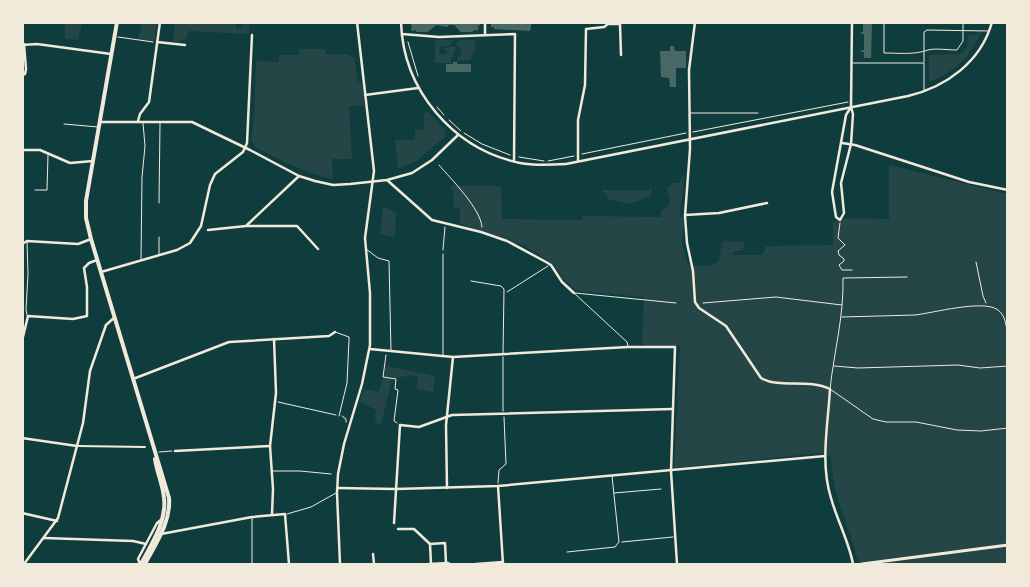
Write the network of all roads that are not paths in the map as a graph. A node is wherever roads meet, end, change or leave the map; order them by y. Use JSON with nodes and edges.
{"nodes":[{"id":1,"x":117,"y":22,"type":"edge"},
{"id":2,"x":160,"y":22,"type":"edge"},
{"id":3,"x":357,"y":22,"type":"edge"},
{"id":4,"x":401,"y":22,"type":"edge"},
{"id":5,"x":485,"y":22,"type":"edge"},
{"id":6,"x":695,"y":22,"type":"edge"},
{"id":7,"x":852,"y":22,"type":"edge"},
{"id":8,"x":884,"y":22,"type":"edge"},
{"id":9,"x":963,"y":22,"type":"edge"},
{"id":10,"x":992,"y":22,"type":"edge"},
{"id":11,"x":963,"y":30,"type":"junction"},
{"id":12,"x":989,"y":31,"type":"junction"},
{"id":13,"x":402,"y":34,"type":"junction"},
{"id":14,"x":252,"y":35,"type":"dead end"},
{"id":15,"x":485,"y":35,"type":"junction"},
{"id":16,"x":157,"y":42,"type":"junction"},
{"id":17,"x":23,"y":44,"type":"edge"},
{"id":18,"x":185,"y":45,"type":"dead end"},
{"id":19,"x":924,"y":53,"type":"junction"},
{"id":20,"x":111,"y":54,"type":"junction"},
{"id":21,"x":621,"y":54,"type":"dead end"},
{"id":22,"x":852,"y":62,"type":"junction"},
{"id":23,"x":924,"y":63,"type":"junction"},
{"id":24,"x":22,"y":75,"type":"edge"},
{"id":25,"x":418,"y":88,"type":"junction"},
{"id":26,"x":924,"y":91,"type":"junction"},
{"id":27,"x":365,"y":95,"type":"junction"},
{"id":28,"x":851,"y":107,"type":"junction"},
{"id":29,"x":690,"y":113,"type":"junction"},
{"id":30,"x":758,"y":113,"type":"dead end"},
{"id":31,"x":138,"y":121,"type":"junction"},
{"id":32,"x":143,"y":122,"type":"junction"},
{"id":33,"x":160,"y":122,"type":"junction"},
{"id":34,"x":64,"y":124,"type":"dead end"},
{"id":35,"x":99,"y":125,"type":"junction"},
{"id":36,"x":458,"y":135,"type":"junction"},
{"id":37,"x":691,"y":138,"type":"junction"},
{"id":38,"x":842,"y":143,"type":"junction"},
{"id":39,"x":850,"y":144,"type":"junction"},
{"id":40,"x":246,"y":148,"type":"junction"},
{"id":41,"x":22,"y":150,"type":"edge"},
{"id":42,"x":48,"y":154,"type":"junction"},
{"id":43,"x":93,"y":161,"type":"junction"},
{"id":44,"x":514,"y":161,"type":"junction"},
{"id":45,"x":578,"y":161,"type":"junction"},
{"id":46,"x":298,"y":176,"type":"junction"},
{"id":47,"x":387,"y":180,"type":"junction"},
{"id":48,"x":372,"y":181,"type":"junction"},
{"id":49,"x":833,"y":183,"type":"junction"},
{"id":50,"x":841,"y":183,"type":"junction"},
{"id":51,"x":35,"y":190,"type":"dead end"},
{"id":52,"x":1008,"y":190,"type":"edge"},
{"id":53,"x":159,"y":203,"type":"dead end"},
{"id":54,"x":767,"y":204,"type":"dead end"},
{"id":55,"x":685,"y":215,"type":"junction"},
{"id":56,"x":246,"y":226,"type":"junction"},
{"id":57,"x":208,"y":230,"type":"dead end"},
{"id":58,"x":159,"y":237,"type":"dead end"},
{"id":59,"x":91,"y":239,"type":"junction"},
{"id":60,"x":27,"y":242,"type":"junction"},
{"id":61,"x":22,"y":244,"type":"edge"},
{"id":62,"x":318,"y":248,"type":"dead end"},
{"id":63,"x":365,"y":249,"type":"junction"},
{"id":64,"x":442,"y":254,"type":"road end"},
{"id":65,"x":159,"y":256,"type":"junction"},
{"id":66,"x":98,"y":260,"type":"junction"},
{"id":67,"x":141,"y":260,"type":"junction"},
{"id":68,"x":101,"y":272,"type":"junction"},
{"id":69,"x":907,"y":277,"type":"dead end"},
{"id":70,"x":471,"y":281,"type":"dead end"},
{"id":71,"x":574,"y":293,"type":"junction"},
{"id":72,"x":676,"y":303,"type":"dead end"},
{"id":73,"x":703,"y":303,"type":"dead end"},
{"id":74,"x":843,"y":305,"type":"junction"},
{"id":75,"x":28,"y":316,"type":"junction"},
{"id":76,"x":115,"y":317,"type":"junction"},
{"id":77,"x":842,"y":317,"type":"junction"},
{"id":78,"x":335,"y":332,"type":"joint"},
{"id":79,"x":23,"y":336,"type":"edge"},
{"id":80,"x":274,"y":339,"type":"junction"},
{"id":81,"x":22,"y":341,"type":"edge"},
{"id":82,"x":1008,"y":346,"type":"edge"},
{"id":83,"x":628,"y":347,"type":"junction"},
{"id":84,"x":370,"y":349,"type":"junction"},
{"id":85,"x":391,"y":352,"type":"junction"},
{"id":86,"x":503,"y":355,"type":"junction"},
{"id":87,"x":443,"y":356,"type":"junction"},
{"id":88,"x":453,"y":357,"type":"junction"},
{"id":89,"x":833,"y":366,"type":"junction"},
{"id":90,"x":1008,"y":366,"type":"edge"},
{"id":91,"x":133,"y":378,"type":"junction"},
{"id":92,"x":830,"y":389,"type":"junction"},
{"id":93,"x":672,"y":408,"type":"junction"},
{"id":94,"x":339,"y":416,"type":"road end"},
{"id":95,"x":447,"y":417,"type":"junction"},
{"id":96,"x":1008,"y":428,"type":"edge"},
{"id":97,"x":22,"y":438,"type":"edge"},
{"id":98,"x":77,"y":446,"type":"junction"},
{"id":99,"x":270,"y":446,"type":"junction"},
{"id":100,"x":146,"y":448,"type":"dead end"},
{"id":101,"x":175,"y":451,"type":"road end"},
{"id":102,"x":155,"y":452,"type":"junction"},
{"id":103,"x":825,"y":456,"type":"junction"},
{"id":104,"x":272,"y":471,"type":"junction"},
{"id":105,"x":671,"y":471,"type":"junction"},
{"id":106,"x":331,"y":474,"type":"dead end"},
{"id":107,"x":612,"y":476,"type":"junction"},
{"id":108,"x":498,"y":486,"type":"junction"},
{"id":109,"x":337,"y":488,"type":"junction"},
{"id":110,"x":448,"y":488,"type":"junction"},
{"id":111,"x":661,"y":488,"type":"dead end"},
{"id":112,"x":396,"y":489,"type":"junction"},
{"id":113,"x":337,"y":493,"type":"junction"},
{"id":114,"x":613,"y":493,"type":"junction"},
{"id":115,"x":22,"y":513,"type":"edge"},
{"id":116,"x":272,"y":514,"type":"junction"},
{"id":117,"x":285,"y":514,"type":"junction"},
{"id":118,"x":252,"y":517,"type":"junction"},
{"id":119,"x":163,"y":518,"type":"junction"},
{"id":120,"x":57,"y":521,"type":"junction"},
{"id":121,"x":394,"y":523,"type":"dead end"},
{"id":122,"x":398,"y":529,"type":"dead end"},
{"id":123,"x":161,"y":534,"type":"junction"},
{"id":124,"x":44,"y":538,"type":"junction"},
{"id":125,"x":146,"y":544,"type":"junction"},
{"id":126,"x":430,"y":544,"type":"junction"},
{"id":127,"x":1008,"y":545,"type":"edge"},
{"id":128,"x":567,"y":552,"type":"dead end"},
{"id":129,"x":373,"y":554,"type":"dead end"},
{"id":130,"x":446,"y":563,"type":"junction"},
{"id":131,"x":503,"y":563,"type":"edge"},
{"id":132,"x":24,"y":564,"type":"edge"},
{"id":133,"x":141,"y":564,"type":"edge"},
{"id":134,"x":145,"y":564,"type":"edge"},
{"id":135,"x":252,"y":564,"type":"edge"},
{"id":136,"x":289,"y":564,"type":"edge"},
{"id":137,"x":340,"y":564,"type":"edge"},
{"id":138,"x":374,"y":564,"type":"edge"},
{"id":139,"x":430,"y":564,"type":"edge"},
{"id":140,"x":450,"y":564,"type":"edge"},
{"id":141,"x":476,"y":564,"type":"edge"},
{"id":142,"x":677,"y":564,"type":"edge"},
{"id":143,"x":853,"y":564,"type":"edge"},
{"id":144,"x":862,"y":564,"type":"edge"}],
"edges":[{"from":1,"to":20,"type":"main road"},
{"from":2,"to":16,"type":"street"},
{"from":3,"to":27,"type":"street"},
{"from":4,"to":13,"type":"street"},
{"from":5,"to":15,"type":"street"},
{"from":6,"to":29,"type":"street"},
{"from":7,"to":22,"type":"street"},
{"from":8,"to":19,"type":"lane"},
{"from":9,"to":11,"type":"lane"},
{"from":10,"to":12,"type":"street"},
{"from":11,"to":12,"type":"lane"},
{"from":11,"to":19,"type":"lane"},
{"from":11,"to":19,"type":"lane"},
{"from":12,"to":26,"type":"street"},
{"from":13,"to":15,"type":"street"},
{"from":13,"to":25,"type":"street"},
{"from":14,"to":40,"type":"street"},
{"from":15,"to":44,"type":"street"},
{"from":16,"to":18,"type":"street"},
{"from":16,"to":31,"type":"street"},
{"from":17,"to":20,"type":"street"},
{"from":17,"to":24,"type":"street"},
{"from":19,"to":23,"type":"lane"},
{"from":20,"to":35,"type":"main road"},
{"from":21,"to":45,"type":"street"},
{"from":22,"to":23,"type":"lane"},
{"from":22,"to":28,"type":"street"},
{"from":23,"to":26,"type":"lane"},
{"from":25,"to":27,"type":"street"},
{"from":25,"to":36,"type":"street"},
{"from":26,"to":28,"type":"street"},
{"from":27,"to":48,"type":"street"},
{"from":28,"to":37,"type":"street"},
{"from":28,"to":38,"type":"street"},
{"from":28,"to":39,"type":"street"},
{"from":29,"to":30,"type":"lane"},
{"from":29,"to":37,"type":"street"},
{"from":31,"to":32,"type":"street"},
{"from":31,"to":35,"type":"street"},
{"from":32,"to":33,"type":"street"},
{"from":32,"to":67,"type":"lane"},
{"from":33,"to":40,"type":"street"},
{"from":33,"to":53,"type":"lane"},
{"from":34,"to":35,"type":"lane"},
{"from":35,"to":43,"type":"main road"},
{"from":36,"to":44,"type":"street"},
{"from":36,"to":47,"type":"street"},
{"from":37,"to":45,"type":"street"},
{"from":37,"to":55,"type":"street"},
{"from":38,"to":39,"type":"street"},
{"from":38,"to":49,"type":"street"},
{"from":39,"to":50,"type":"street"},
{"from":39,"to":52,"type":"street"},
{"from":40,"to":46,"type":"street"},
{"from":40,"to":65,"type":"street"},
{"from":41,"to":42,"type":"street"},
{"from":42,"to":43,"type":"street"},
{"from":42,"to":51,"type":"lane"},
{"from":43,"to":59,"type":"main road"},
{"from":44,"to":45,"type":"street"},
{"from":46,"to":48,"type":"street"},
{"from":46,"to":56,"type":"street"},
{"from":47,"to":48,"type":"street"},
{"from":47,"to":71,"type":"street"},
{"from":48,"to":63,"type":"street"},
{"from":49,"to":50,"type":"street"},
{"from":49,"to":50,"type":"street"},
{"from":54,"to":55,"type":"street"},
{"from":55,"to":92,"type":"street"},
{"from":56,"to":57,"type":"street"},
{"from":56,"to":62,"type":"street"},
{"from":58,"to":65,"type":"lane"},
{"from":59,"to":60,"type":"street"},
{"from":59,"to":66,"type":"main road"},
{"from":60,"to":61,"type":"street"},
{"from":60,"to":75,"type":"lane"},
{"from":63,"to":84,"type":"street"},
{"from":63,"to":85,"type":"lane"},
{"from":64,"to":87,"type":"lane"},
{"from":65,"to":67,"type":"street"},
{"from":66,"to":68,"type":"main road"},
{"from":66,"to":75,"type":"street"},
{"from":67,"to":68,"type":"street"},
{"from":68,"to":76,"type":"main road"},
{"from":69,"to":74,"type":"lane"},
{"from":70,"to":86,"type":"lane"},
{"from":71,"to":72,"type":"lane"},
{"from":71,"to":83,"type":"lane"},
{"from":73,"to":74,"type":"lane"},
{"from":74,"to":77,"type":"lane"},
{"from":75,"to":79,"type":"street"},
{"from":76,"to":91,"type":"main road"},
{"from":76,"to":98,"type":"street"},
{"from":77,"to":82,"type":"lane"},
{"from":77,"to":89,"type":"lane"},
{"from":78,"to":80,"type":"street"},
{"from":78,"to":94,"type":"lane"},
{"from":79,"to":81,"type":"street"},
{"from":80,"to":91,"type":"street"},
{"from":80,"to":99,"type":"street"},
{"from":83,"to":86,"type":"street"},
{"from":83,"to":93,"type":"street"},
{"from":84,"to":85,"type":"street"},
{"from":84,"to":109,"type":"street"},
{"from":85,"to":87,"type":"street"},
{"from":86,"to":88,"type":"street"},
{"from":87,"to":88,"type":"street"},
{"from":88,"to":95,"type":"street"},
{"from":89,"to":90,"type":"lane"},
{"from":89,"to":92,"type":"lane"},
{"from":91,"to":102,"type":"main road"},
{"from":92,"to":96,"type":"lane"},
{"from":92,"to":103,"type":"street"},
{"from":93,"to":95,"type":"street"},
{"from":93,"to":105,"type":"street"},
{"from":95,"to":110,"type":"street"},
{"from":95,"to":112,"type":"street"},
{"from":97,"to":98,"type":"street"},
{"from":98,"to":100,"type":"street"},
{"from":98,"to":120,"type":"street"},
{"from":99,"to":101,"type":"street"},
{"from":99,"to":104,"type":"street"},
{"from":102,"to":119,"type":"main road"},
{"from":102,"to":123,"type":"main road"},
{"from":103,"to":105,"type":"street"},
{"from":103,"to":143,"type":"street"},
{"from":104,"to":106,"type":"lane"},
{"from":104,"to":116,"type":"street"},
{"from":105,"to":107,"type":"street"},
{"from":105,"to":142,"type":"street"},
{"from":107,"to":108,"type":"street"},
{"from":107,"to":114,"type":"lane"},
{"from":108,"to":110,"type":"street"},
{"from":108,"to":131,"type":"street"},
{"from":109,"to":112,"type":"street"},
{"from":109,"to":113,"type":"street"},
{"from":110,"to":112,"type":"street"},
{"from":111,"to":114,"type":"lane"},
{"from":112,"to":121,"type":"street"},
{"from":113,"to":117,"type":"lane"},
{"from":113,"to":137,"type":"street"},
{"from":114,"to":128,"type":"lane"},
{"from":115,"to":120,"type":"street"},
{"from":116,"to":117,"type":"street"},
{"from":116,"to":118,"type":"street"},
{"from":117,"to":136,"type":"street"},
{"from":118,"to":123,"type":"street"},
{"from":118,"to":135,"type":"lane"},
{"from":119,"to":125,"type":"street"},
{"from":119,"to":133,"type":"main road"},
{"from":120,"to":124,"type":"street"},
{"from":122,"to":126,"type":"street"},
{"from":123,"to":134,"type":"main road"},
{"from":124,"to":125,"type":"street"},
{"from":124,"to":132,"type":"street"},
{"from":125,"to":133,"type":"street"},
{"from":126,"to":130,"type":"street"},
{"from":126,"to":139,"type":"street"},
{"from":127,"to":144,"type":"street"},
{"from":129,"to":138,"type":"street"},
{"from":130,"to":139,"type":"street"},
{"from":130,"to":140,"type":"street"},
{"from":131,"to":141,"type":"street"}]}
